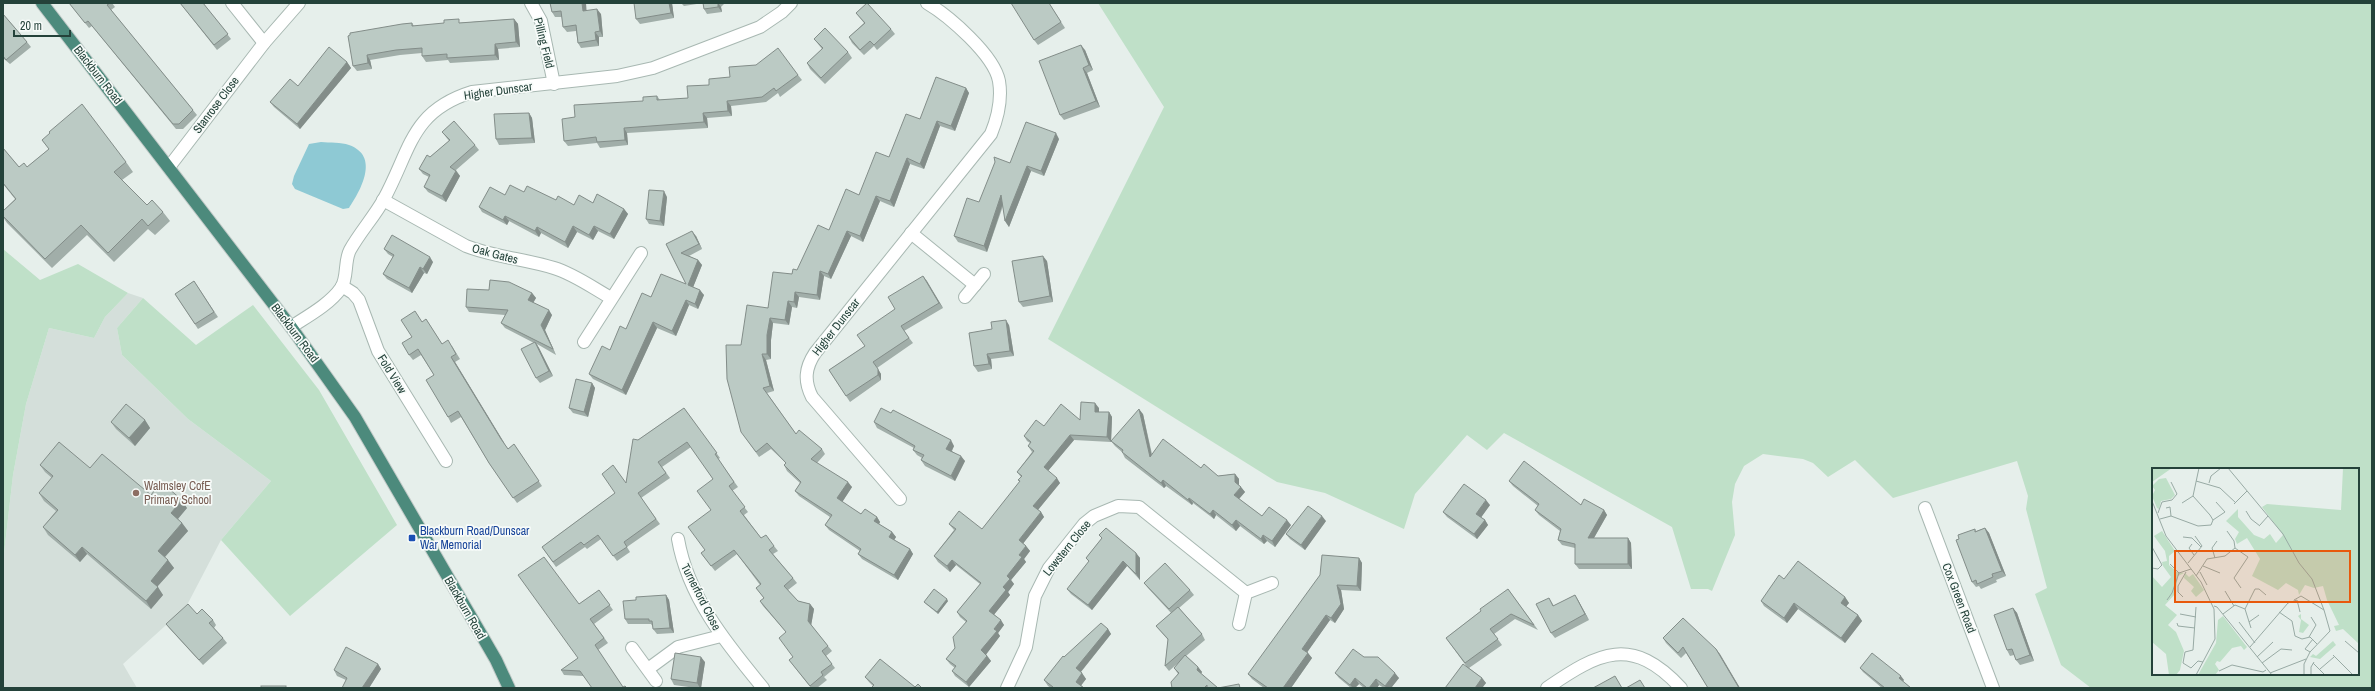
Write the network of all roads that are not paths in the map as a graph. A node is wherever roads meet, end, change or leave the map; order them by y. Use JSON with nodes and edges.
{"nodes":[{"id":1,"x":42,"y":3,"type":"edge"},
{"id":2,"x":232,"y":3,"type":"edge"},
{"id":3,"x":299,"y":3,"type":"edge"},
{"id":4,"x":531,"y":3,"type":"edge"},
{"id":5,"x":790,"y":3,"type":"edge"},
{"id":6,"x":932,"y":4,"type":"edge"},
{"id":7,"x":264,"y":43,"type":"junction"},
{"id":8,"x":554,"y":84,"type":"junction"},
{"id":9,"x":169,"y":167,"type":"junction"},
{"id":10,"x":383,"y":200,"type":"junction"},
{"id":11,"x":911,"y":233,"type":"junction"},
{"id":12,"x":641,"y":253,"type":"dead end"},
{"id":13,"x":984,"y":274,"type":"dead end"},
{"id":14,"x":975,"y":285,"type":"junction"},
{"id":15,"x":342,"y":286,"type":"junction"},
{"id":16,"x":965,"y":297,"type":"dead end"},
{"id":17,"x":611,"y":298,"type":"junction"},
{"id":18,"x":292,"y":327,"type":"junction"},
{"id":19,"x":584,"y":342,"type":"dead end"},
{"id":20,"x":446,"y":461,"type":"dead end"},
{"id":21,"x":900,"y":499,"type":"dead end"},
{"id":22,"x":1926,"y":508,"type":"dead end"},
{"id":23,"x":678,"y":539,"type":"dead end"},
{"id":24,"x":1272,"y":583,"type":"dead end"},
{"id":25,"x":1246,"y":593,"type":"junction"},
{"id":26,"x":1239,"y":624,"type":"dead end"},
{"id":27,"x":721,"y":636,"type":"junction"},
{"id":28,"x":632,"y":648,"type":"dead end"},
{"id":29,"x":648,"y":669,"type":"junction"},
{"id":30,"x":656,"y":681,"type":"dead end"},
{"id":31,"x":509,"y":688,"type":"edge"},
{"id":32,"x":763,"y":688,"type":"edge"},
{"id":33,"x":1007,"y":688,"type":"edge"},
{"id":34,"x":1547,"y":688,"type":"edge"},
{"id":35,"x":1681,"y":688,"type":"edge"},
{"id":36,"x":1994,"y":688,"type":"edge"}],
"edges":[{"from":1,"to":9,"type":"highway","name":"Blackburn Road"},
{"from":2,"to":7,"type":"street"},
{"from":3,"to":7,"type":"street","name":"Stanrose Close"},
{"from":4,"to":8,"type":"street","name":"Pilling Field"},
{"from":5,"to":8,"type":"street","name":"Higher Dunscar"},
{"from":6,"to":11,"type":"street","name":"Higher Dunscar"},
{"from":7,"to":9,"type":"street","name":"Stanrose Close"},
{"from":8,"to":10,"type":"street","name":"Higher Dunscar"},
{"from":9,"to":18,"type":"highway","name":"Blackburn Road"},
{"from":10,"to":15,"type":"street","name":"Higher Dunscar"},
{"from":10,"to":17,"type":"street","name":"Oak Gates"},
{"from":11,"to":14,"type":"street"},
{"from":11,"to":21,"type":"street","name":"Higher Dunscar"},
{"from":12,"to":17,"type":"street"},
{"from":13,"to":14,"type":"street"},
{"from":14,"to":16,"type":"street"},
{"from":15,"to":18,"type":"street","name":"Higher Dunscar"},
{"from":15,"to":20,"type":"street","name":"Fold View"},
{"from":17,"to":19,"type":"street"},
{"from":18,"to":31,"type":"highway","name":"Blackburn Road"},
{"from":22,"to":36,"type":"street","name":"Cox Green Road"},
{"from":23,"to":27,"type":"street","name":"Turnerford Close"},
{"from":24,"to":25,"type":"street"},
{"from":25,"to":26,"type":"street"},
{"from":25,"to":33,"type":"street","name":"Lowstern Close"},
{"from":27,"to":29,"type":"street"},
{"from":27,"to":32,"type":"street","name":"Turnerford Close"},
{"from":28,"to":29,"type":"street"},
{"from":29,"to":30,"type":"street"},
{"from":34,"to":35,"type":"street"}]}
